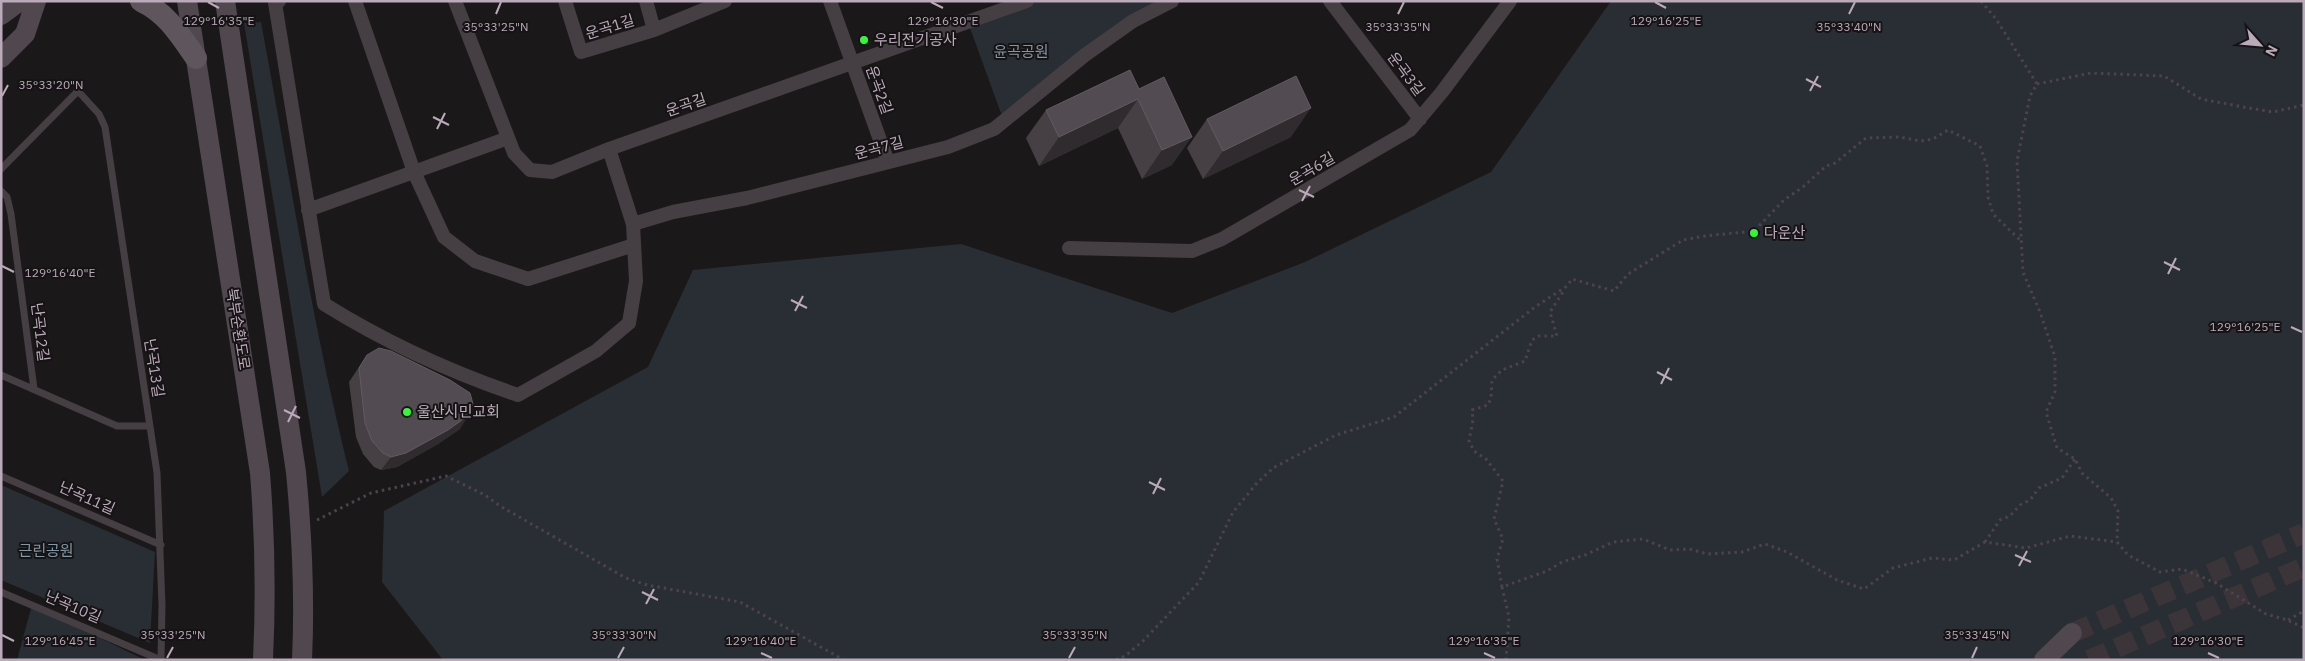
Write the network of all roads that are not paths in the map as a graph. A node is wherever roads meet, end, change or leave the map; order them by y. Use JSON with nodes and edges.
{"nodes":[{"id":1,"x":20,"y":1,"type":"edge"},
{"id":2,"x":36,"y":1,"type":"edge"},
{"id":3,"x":141,"y":1,"type":"edge"},
{"id":4,"x":187,"y":1,"type":"edge"},
{"id":5,"x":225,"y":1,"type":"edge"},
{"id":6,"x":279,"y":1,"type":"edge"},
{"id":7,"x":356,"y":1,"type":"edge"},
{"id":8,"x":455,"y":1,"type":"edge"},
{"id":9,"x":565,"y":1,"type":"edge"},
{"id":10,"x":646,"y":1,"type":"edge"},
{"id":11,"x":725,"y":1,"type":"edge"},
{"id":12,"x":830,"y":1,"type":"edge"},
{"id":13,"x":1027,"y":1,"type":"edge"},
{"id":14,"x":1172,"y":1,"type":"edge"},
{"id":15,"x":1330,"y":1,"type":"edge"},
{"id":16,"x":1510,"y":1,"type":"edge"},
{"id":17,"x":1,"y":14,"type":"edge"},
{"id":18,"x":654,"y":30,"type":"junction"},
{"id":19,"x":1,"y":58,"type":"edge"},
{"id":20,"x":196,"y":58,"type":"junction"},
{"id":21,"x":852,"y":64,"type":"junction"},
{"id":22,"x":1420,"y":119,"type":"junction"},
{"id":23,"x":508,"y":138,"type":"junction"},
{"id":24,"x":609,"y":149,"type":"junction"},
{"id":25,"x":888,"y":162,"type":"junction"},
{"id":26,"x":1,"y":169,"type":"edge"},
{"id":27,"x":414,"y":172,"type":"junction"},
{"id":28,"x":1,"y":191,"type":"edge"},
{"id":29,"x":308,"y":210,"type":"junction"},
{"id":30,"x":634,"y":224,"type":"junction"},
{"id":31,"x":634,"y":245,"type":"junction"},
{"id":32,"x":1069,"y":248,"type":"dead end"},
{"id":33,"x":1,"y":375,"type":"edge"},
{"id":34,"x":34,"y":389,"type":"junction"},
{"id":35,"x":149,"y":426,"type":"junction"},
{"id":36,"x":1,"y":476,"type":"edge"},
{"id":37,"x":161,"y":545,"type":"junction"},
{"id":38,"x":1,"y":592,"type":"edge"},
{"id":39,"x":2072,"y":633,"type":"tunnel mouth"},
{"id":40,"x":161,"y":660,"type":"edge"},
{"id":41,"x":263,"y":660,"type":"edge"},
{"id":42,"x":302,"y":660,"type":"edge"},
{"id":43,"x":2044,"y":660,"type":"edge"}],
"edges":[{"from":1,"to":17,"type":"main road"},
{"from":2,"to":19,"type":"main road"},
{"from":3,"to":20,"type":"main road"},
{"from":4,"to":20,"type":"main road","name":"북부순환도로"},
{"from":5,"to":42,"type":"main road"},
{"from":6,"to":29,"type":"street"},
{"from":7,"to":27,"type":"street"},
{"from":8,"to":23,"type":"street","name":"운곡길"},
{"from":9,"to":18,"type":"street","name":"운곡1길"},
{"from":10,"to":18,"type":"street"},
{"from":11,"to":18,"type":"street","name":"운곡1길"},
{"from":12,"to":21,"type":"street","name":"운곡2길"},
{"from":13,"to":21,"type":"street","name":"운곡길"},
{"from":14,"to":25,"type":"street","name":"운곡7길"},
{"from":15,"to":22,"type":"street","name":"운곡3길"},
{"from":16,"to":22,"type":"street","name":"운곡6길"},
{"from":20,"to":41,"type":"main road","name":"북부순환도로"},
{"from":21,"to":24,"type":"street","name":"운곡길"},
{"from":21,"to":25,"type":"street","name":"운곡2길"},
{"from":22,"to":32,"type":"street","name":"운곡6길"},
{"from":23,"to":24,"type":"street","name":"운곡길"},
{"from":23,"to":27,"type":"street"},
{"from":24,"to":30,"type":"street"},
{"from":25,"to":30,"type":"street","name":"운곡7길"},
{"from":26,"to":35,"type":"lane","name":"난곡13길"},
{"from":27,"to":29,"type":"street"},
{"from":27,"to":31,"type":"street"},
{"from":28,"to":34,"type":"lane","name":"난곡12길"},
{"from":29,"to":31,"type":"street"},
{"from":30,"to":31,"type":"street"},
{"from":33,"to":34,"type":"lane"},
{"from":34,"to":35,"type":"lane"},
{"from":35,"to":37,"type":"lane","name":"난곡13길"},
{"from":36,"to":37,"type":"lane","name":"난곡11길"},
{"from":37,"to":40,"type":"lane","name":"난곡13길"},
{"from":38,"to":40,"type":"lane","name":"난곡10길"},
{"from":39,"to":43,"type":"main road"}]}
